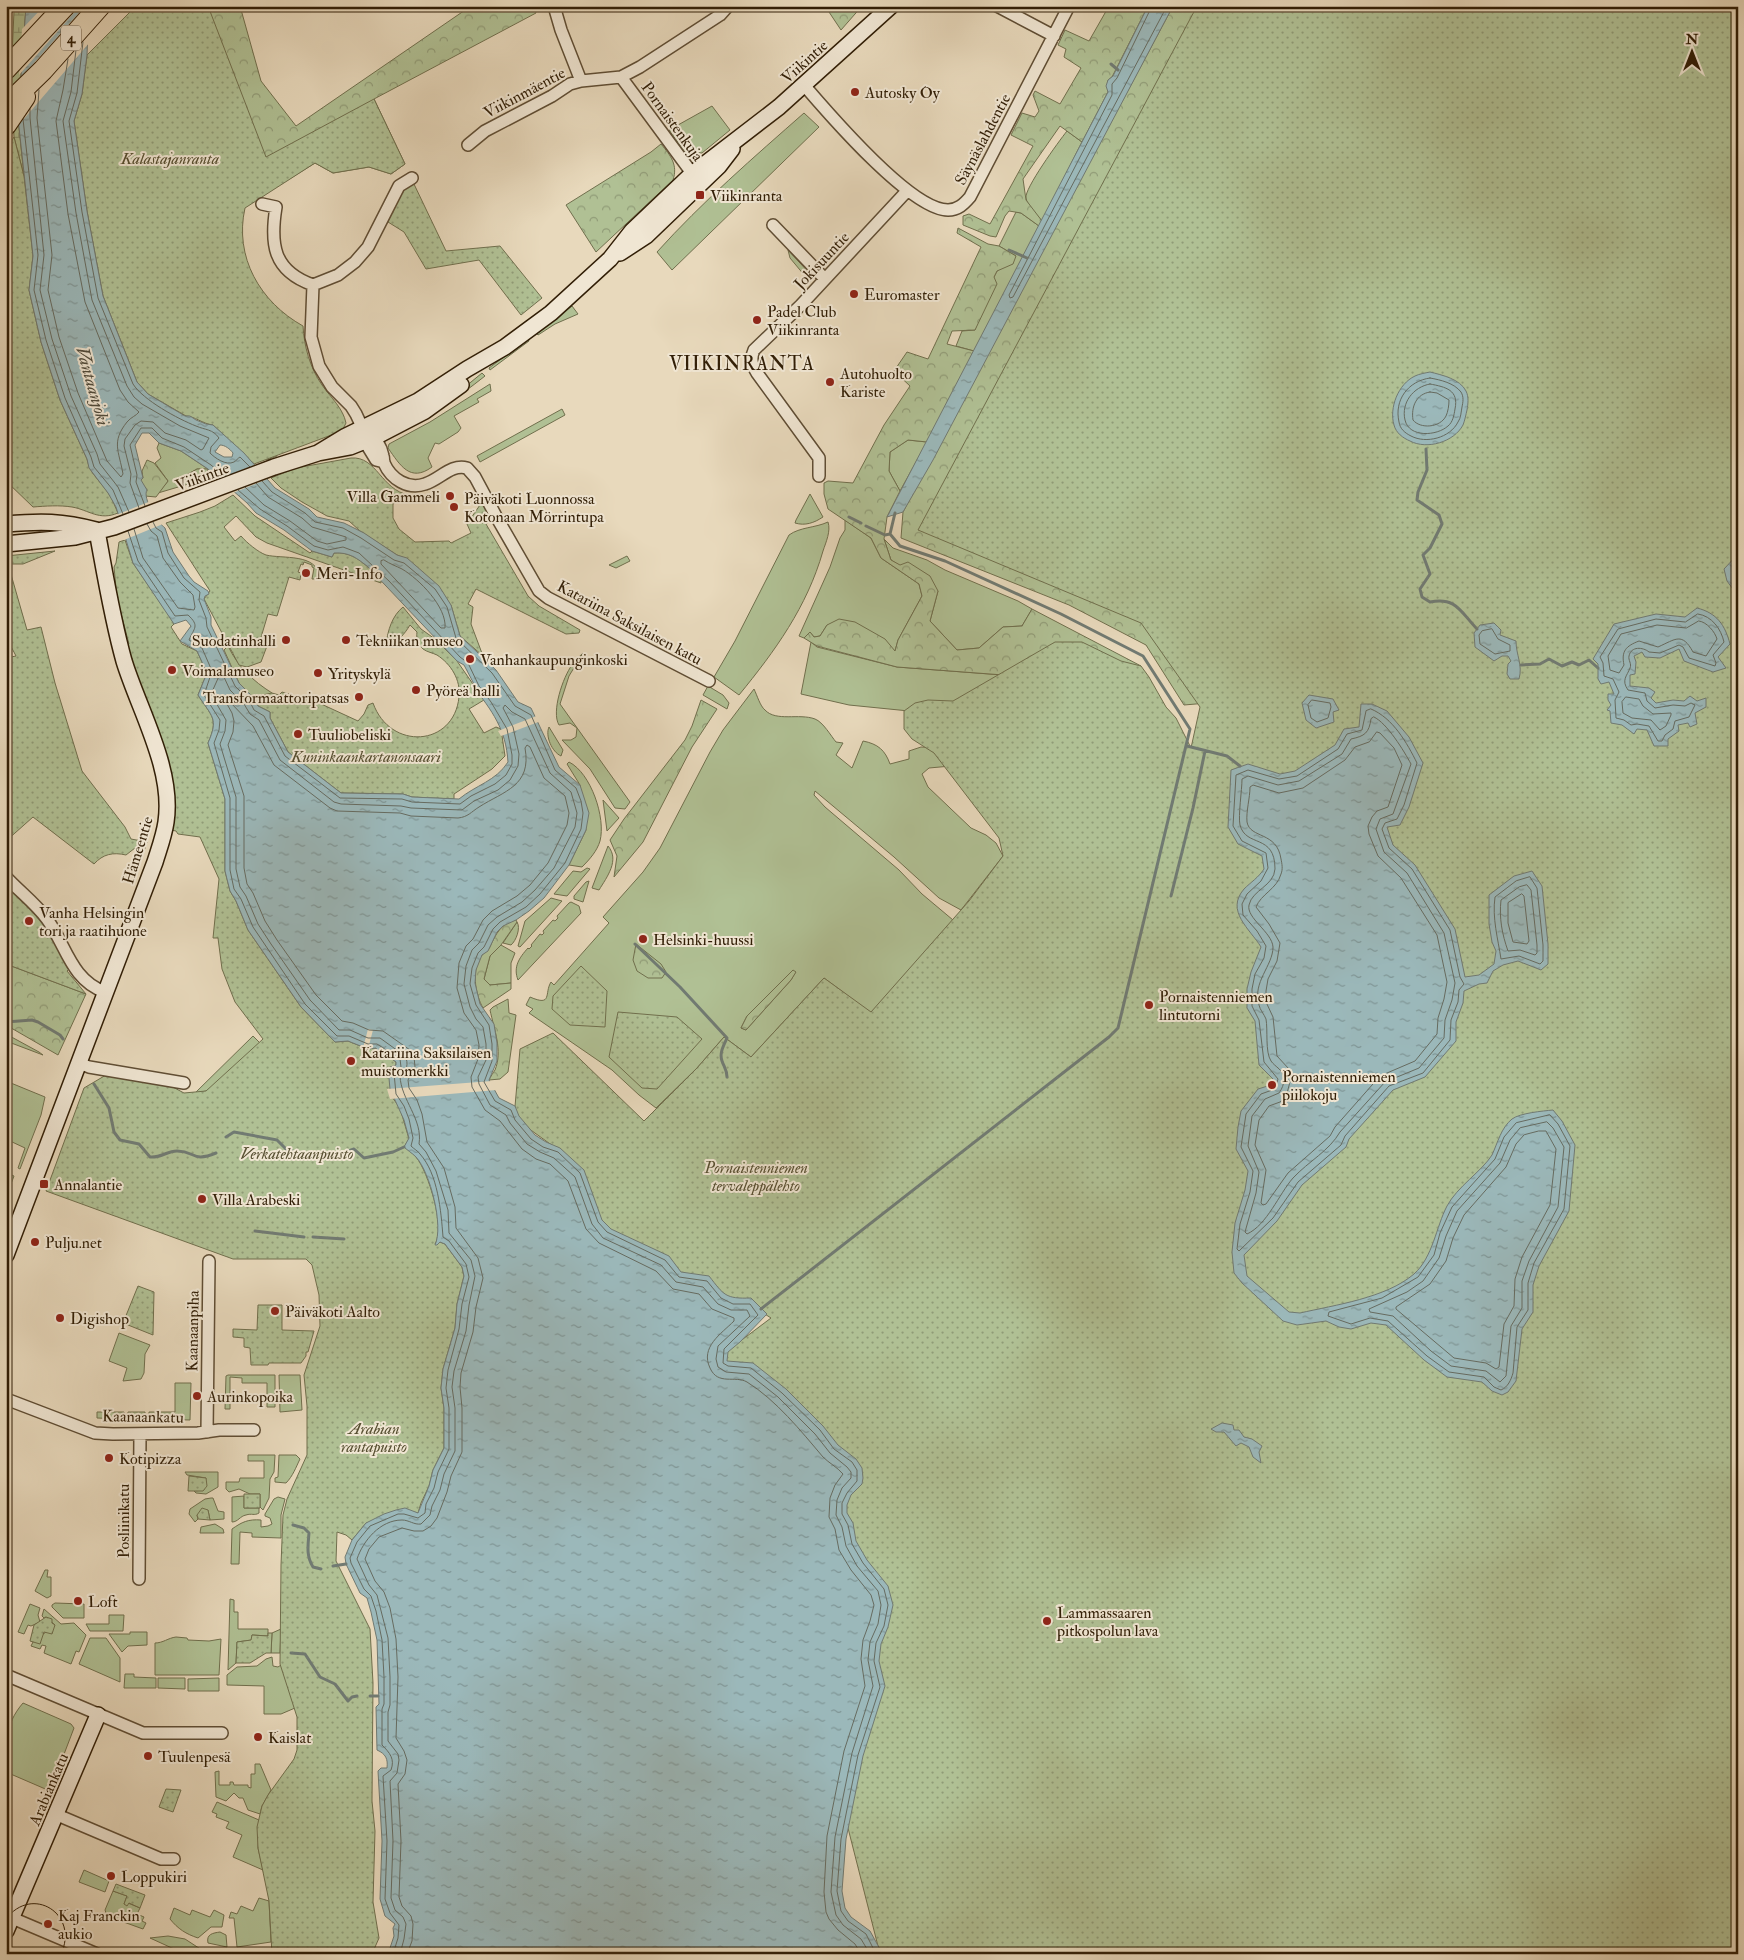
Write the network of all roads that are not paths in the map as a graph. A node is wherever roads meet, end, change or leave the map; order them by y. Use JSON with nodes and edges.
{"nodes":[{"id":1,"x":64,"y":6,"type":"edge"},
{"id":2,"x":554,"y":6,"type":"edge"},
{"id":3,"x":728,"y":6,"type":"edge"},
{"id":4,"x":891,"y":6,"type":"edge"},
{"id":5,"x":997,"y":6,"type":"edge"},
{"id":6,"x":1070,"y":6,"type":"edge"},
{"id":7,"x":99,"y":7,"type":"edge"},
{"id":8,"x":1054,"y":36,"type":"junction"},
{"id":9,"x":7,"y":67,"type":"edge"},
{"id":10,"x":43,"y":70,"type":"junction"},
{"id":11,"x":621,"y":77,"type":"junction"},
{"id":12,"x":581,"y":81,"type":"junction"},
{"id":13,"x":804,"y":85,"type":"junction"},
{"id":14,"x":6,"y":106,"type":"edge"},
{"id":15,"x":6,"y":124,"type":"edge"},
{"id":16,"x":468,"y":145,"type":"dead end"},
{"id":17,"x":412,"y":178,"type":"dead end"},
{"id":18,"x":696,"y":179,"type":"junction"},
{"id":19,"x":907,"y":191,"type":"junction"},
{"id":20,"x":262,"y":204,"type":"dead end"},
{"id":21,"x":773,"y":225,"type":"dead end"},
{"id":22,"x":825,"y":279,"type":"junction"},
{"id":23,"x":313,"y":285,"type":"junction"},
{"id":24,"x":368,"y":436,"type":"junction"},
{"id":25,"x":819,"y":476,"type":"dead end"},
{"id":26,"x":6,"y":524,"type":"edge"},
{"id":27,"x":97,"y":531,"type":"junction"},
{"id":28,"x":6,"y":544,"type":"edge"},
{"id":29,"x":709,"y":681,"type":"dead end"},
{"id":30,"x":6,"y":877,"type":"edge"},
{"id":31,"x":104,"y":992,"type":"junction"},
{"id":32,"x":79,"y":1063,"type":"junction"},
{"id":33,"x":184,"y":1083,"type":"dead end"},
{"id":34,"x":6,"y":1255,"type":"edge"},
{"id":35,"x":208,"y":1261,"type":"dead end"},
{"id":36,"x":6,"y":1399,"type":"edge"},
{"id":37,"x":254,"y":1430,"type":"dead end"},
{"id":38,"x":207,"y":1432,"type":"junction"},
{"id":39,"x":140,"y":1434,"type":"junction"},
{"id":40,"x":140,"y":1579,"type":"dead end"},
{"id":41,"x":6,"y":1675,"type":"edge"},
{"id":42,"x":98,"y":1715,"type":"junction"},
{"id":43,"x":222,"y":1733,"type":"dead end"},
{"id":44,"x":56,"y":1814,"type":"junction"},
{"id":45,"x":174,"y":1859,"type":"dead end"},
{"id":46,"x":9,"y":1925,"type":"edge"},
{"id":47,"x":97,"y":1954,"type":"edge"}],
"edges":[{"from":1,"to":9,"type":"highway","number":"4"},
{"from":2,"to":12,"type":"street"},
{"from":3,"to":11,"type":"street","name":"Viikinmäentie"},
{"from":4,"to":13,"type":"main road","name":"Viikintie"},
{"from":5,"to":8,"type":"street"},
{"from":6,"to":8,"type":"street","name":"Säynäslahdentie"},
{"from":7,"to":10,"type":"highway","number":"4"},
{"from":8,"to":19,"type":"street","name":"Säynäslahdentie"},
{"from":10,"to":14,"type":"highway","number":"4"},
{"from":10,"to":15,"type":"highway"},
{"from":11,"to":12,"type":"street","name":"Viikinmäentie"},
{"from":11,"to":18,"type":"street","name":"Pornaistenkuja"},
{"from":12,"to":16,"type":"street","name":"Viikinmäentie"},
{"from":13,"to":18,"type":"main road","name":"Viikintie"},
{"from":13,"to":19,"type":"street","name":"Säynäslahdentie"},
{"from":17,"to":23,"type":"street"},
{"from":18,"to":24,"type":"main road","name":"Viikintie"},
{"from":19,"to":22,"type":"street","name":"Jokisuuntie"},
{"from":20,"to":23,"type":"street"},
{"from":21,"to":22,"type":"street"},
{"from":22,"to":25,"type":"street","name":"Jokisuuntie"},
{"from":23,"to":24,"type":"street","name":"Katariina Saksilaisen katu"},
{"from":24,"to":27,"type":"main road","name":"Viikintie"},
{"from":24,"to":29,"type":"street","name":"Katariina Saksilaisen katu"},
{"from":26,"to":27,"type":"main road"},
{"from":27,"to":28,"type":"main road","name":"Viikintie"},
{"from":27,"to":31,"type":"main road","name":"Hämeentie"},
{"from":30,"to":31,"type":"street"},
{"from":31,"to":32,"type":"main road","name":"Hämeentie"},
{"from":32,"to":33,"type":"street"},
{"from":32,"to":34,"type":"main road","name":"Hämeentie"},
{"from":35,"to":38,"type":"street","name":"Kaanaanpiha"},
{"from":36,"to":39,"type":"street","name":"Kaanaankatu"},
{"from":37,"to":38,"type":"street","name":"Kaanaankatu"},
{"from":38,"to":39,"type":"street","name":"Kaanaankatu"},
{"from":39,"to":40,"type":"street","name":"Posliinikatu"},
{"from":41,"to":42,"type":"street"},
{"from":42,"to":43,"type":"street"},
{"from":42,"to":44,"type":"main road","name":"Arabiankatu"},
{"from":44,"to":45,"type":"street"},
{"from":44,"to":46,"type":"main road","name":"Arabiankatu"},
{"from":46,"to":47,"type":"street"}]}
